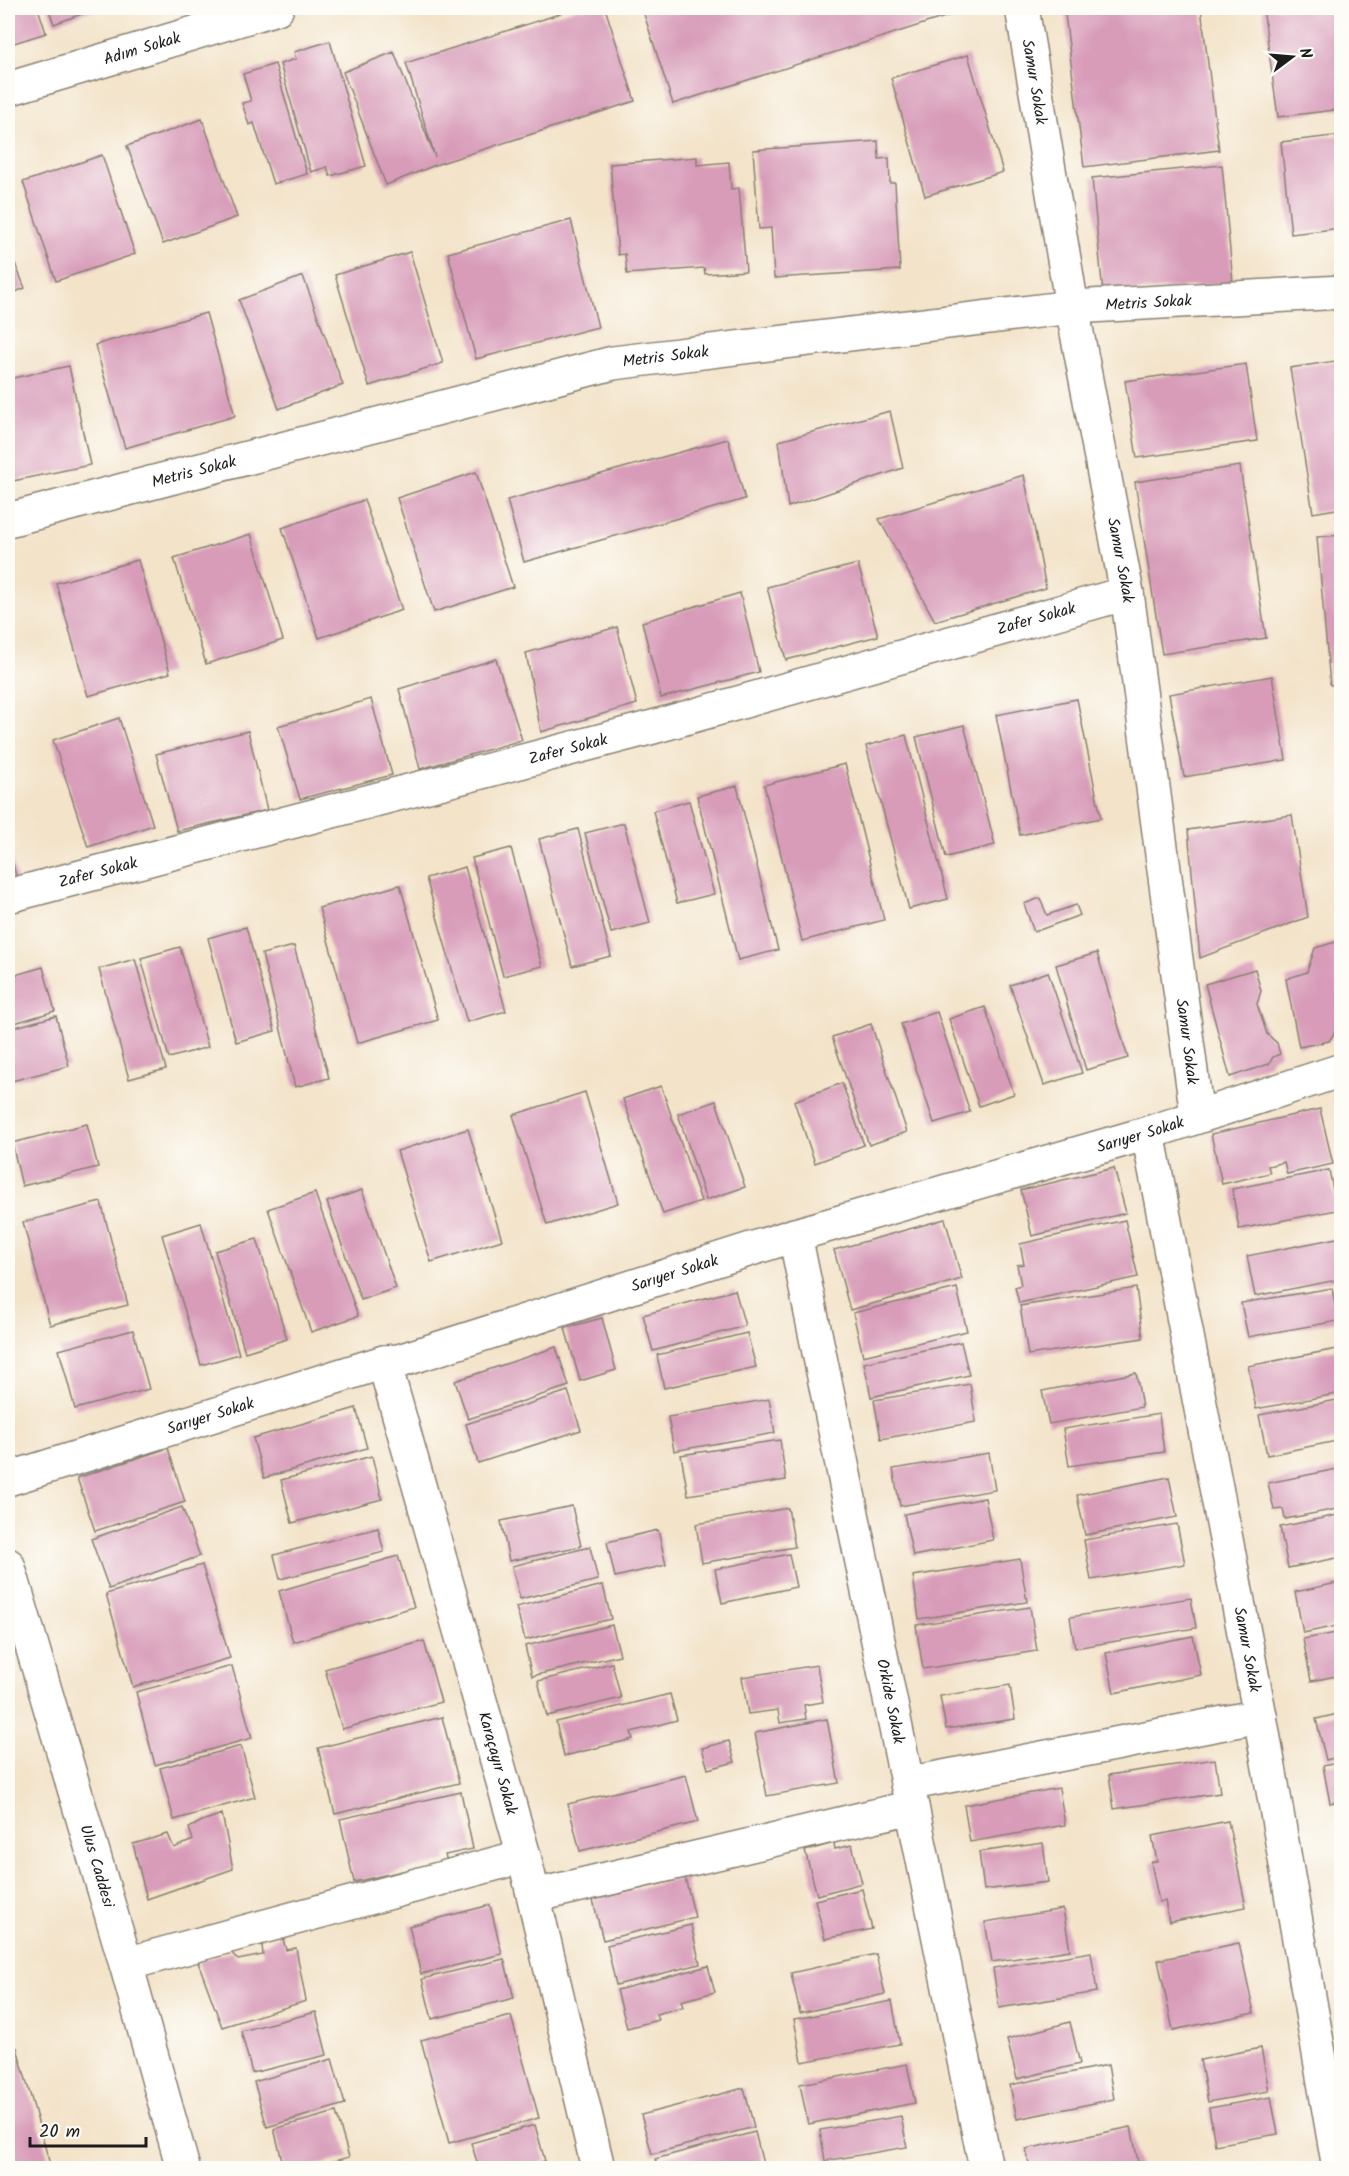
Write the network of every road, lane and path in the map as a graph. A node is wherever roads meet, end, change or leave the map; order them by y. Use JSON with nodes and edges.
{"nodes":[{"id":1,"x":277,"y":8,"type":"edge"},
{"id":2,"x":1022,"y":8,"type":"edge"},
{"id":3,"x":8,"y":89,"type":"edge"},
{"id":4,"x":1341,"y":292,"type":"edge"},
{"id":5,"x":1072,"y":307,"type":"junction"},
{"id":6,"x":8,"y":520,"type":"edge"},
{"id":7,"x":1127,"y":593,"type":"junction"},
{"id":8,"x":8,"y":896,"type":"edge"},
{"id":9,"x":1341,"y":1070,"type":"edge"},
{"id":10,"x":1197,"y":1116,"type":"junction"},
{"id":11,"x":1148,"y":1133,"type":"junction"},
{"id":12,"x":795,"y":1234,"type":"junction"},
{"id":13,"x":384,"y":1362,"type":"junction"},
{"id":14,"x":8,"y":1479,"type":"edge"},
{"id":15,"x":8,"y":1565,"type":"edge"},
{"id":16,"x":1260,"y":1716,"type":"junction"},
{"id":17,"x":910,"y":1796,"type":"junction"},
{"id":18,"x":524,"y":1856,"type":"junction"},
{"id":19,"x":534,"y":1896,"type":"junction"},
{"id":20,"x":126,"y":1964,"type":"junction"},
{"id":21,"x":183,"y":2169,"type":"edge"},
{"id":22,"x":598,"y":2169,"type":"edge"},
{"id":23,"x":986,"y":2169,"type":"edge"},
{"id":24,"x":1339,"y":2169,"type":"edge"}],
"edges":[{"from":1,"to":3,"type":"street","name":"Adım Sokak"},
{"from":2,"to":5,"type":"street","name":"Samur Sokak"},
{"from":4,"to":5,"type":"street","name":"Metris Sokak"},
{"from":5,"to":6,"type":"street","name":"Metris Sokak"},
{"from":5,"to":7,"type":"street","name":"Samur Sokak"},
{"from":7,"to":8,"type":"street","name":"Zafer Sokak"},
{"from":7,"to":10,"type":"street","name":"Samur Sokak"},
{"from":9,"to":10,"type":"street","name":"Sarıyer Sokak"},
{"from":10,"to":11,"type":"street","name":"Sarıyer Sokak"},
{"from":11,"to":12,"type":"street","name":"Sarıyer Sokak"},
{"from":11,"to":16,"type":"street","name":"Samur Sokak"},
{"from":12,"to":13,"type":"street","name":"Sarıyer Sokak"},
{"from":12,"to":17,"type":"street","name":"Orkide Sokak"},
{"from":13,"to":14,"type":"street","name":"Sarıyer Sokak"},
{"from":13,"to":18,"type":"street","name":"Karaçayır Sokak"},
{"from":15,"to":20,"type":"street","name":"Ulus Caddesi"},
{"from":16,"to":17,"type":"street"},
{"from":16,"to":24,"type":"street","name":"Samur Sokak"},
{"from":17,"to":19,"type":"street"},
{"from":17,"to":23,"type":"street","name":"Orkide Sokak"},
{"from":18,"to":19,"type":"street","name":"Karaçayır Sokak"},
{"from":18,"to":20,"type":"street"},
{"from":19,"to":22,"type":"street","name":"Karaçayır Sokak"},
{"from":20,"to":21,"type":"street","name":"Ulus Caddesi"}]}
